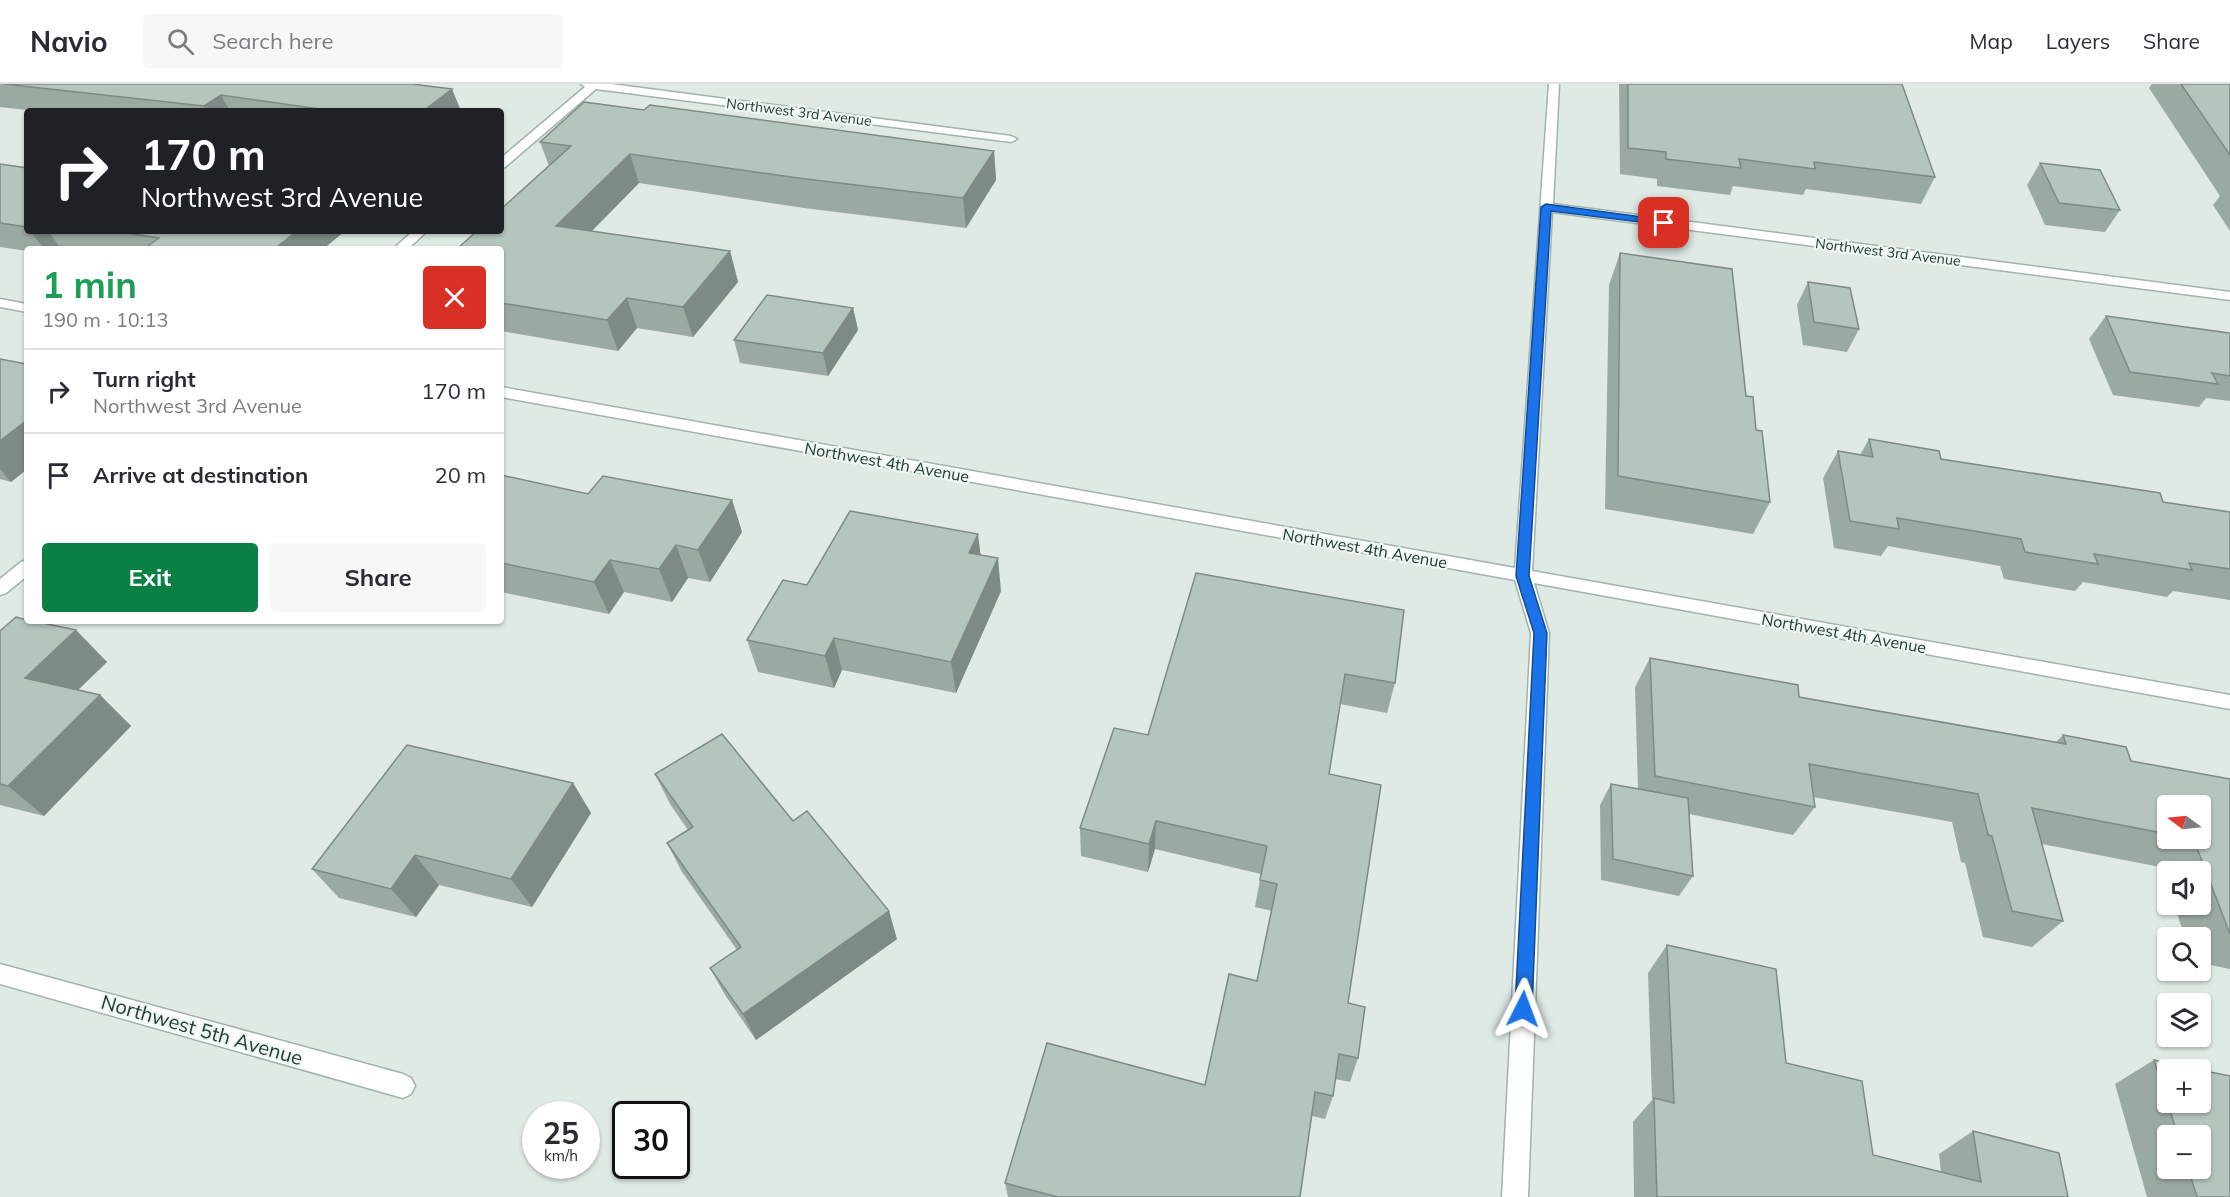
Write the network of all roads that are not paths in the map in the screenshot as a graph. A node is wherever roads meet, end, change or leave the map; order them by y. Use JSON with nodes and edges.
{"nodes":[{"id":1,"x":592,"y":84,"type":"edge"},
{"id":2,"x":1554,"y":84,"type":"edge"},
{"id":3,"x":1011,"y":139,"type":"dead end"},
{"id":4,"x":504,"y":161,"type":"edge"},
{"id":5,"x":1546,"y":207,"type":"junction"},
{"id":6,"x":418,"y":234,"type":"edge"},
{"id":7,"x":404,"y":246,"type":"edge"},
{"id":8,"x":2230,"y":296,"type":"edge"},
{"id":9,"x":0,"y":303,"type":"edge"},
{"id":10,"x":24,"y":307,"type":"edge"},
{"id":11,"x":504,"y":393,"type":"edge"},
{"id":12,"x":24,"y":569,"type":"edge"},
{"id":13,"x":1523,"y":576,"type":"junction"},
{"id":14,"x":0,"y":589,"type":"edge"},
{"id":15,"x":2230,"y":702,"type":"edge"},
{"id":16,"x":0,"y":974,"type":"edge"},
{"id":17,"x":403,"y":1086,"type":"dead end"},
{"id":18,"x":1515,"y":1197,"type":"edge"}],
"edges":[{"from":1,"to":3,"type":"street","name":"Northwest 3rd Avenue"},
{"from":1,"to":4,"type":"street"},
{"from":2,"to":5,"type":"street"},
{"from":5,"to":8,"type":"street","name":"Northwest 3rd Avenue"},
{"from":5,"to":13,"type":"street"},
{"from":6,"to":7,"type":"street"},
{"from":9,"to":10,"type":"street"},
{"from":11,"to":13,"type":"street","name":"Northwest 4th Avenue"},
{"from":12,"to":14,"type":"street"},
{"from":13,"to":15,"type":"street","name":"Northwest 4th Avenue"},
{"from":13,"to":18,"type":"street"},
{"from":16,"to":17,"type":"street","name":"Northwest 5th Avenue"}]}
